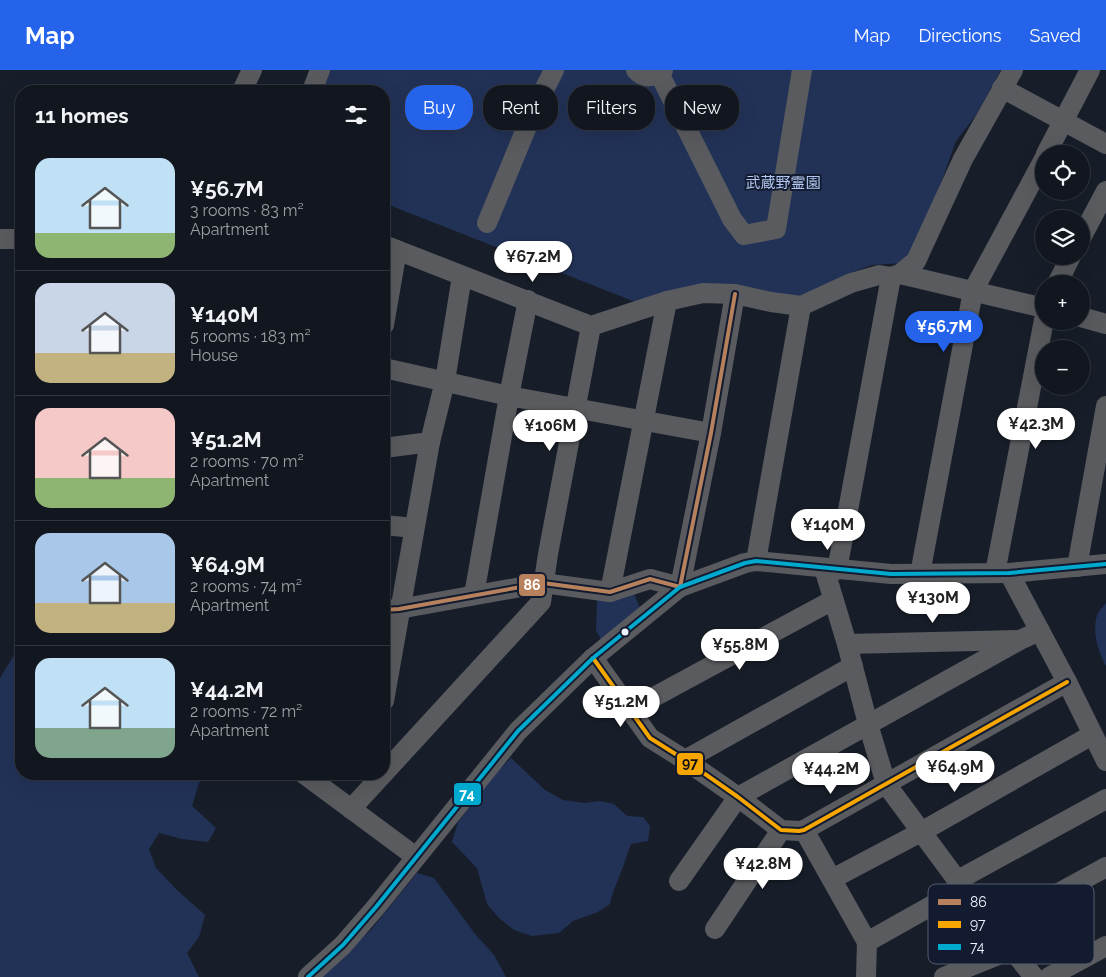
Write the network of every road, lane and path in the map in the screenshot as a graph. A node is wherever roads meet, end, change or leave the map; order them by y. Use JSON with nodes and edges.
{"nodes":[{"id":1,"x":252,"y":70,"type":"edge"},
{"id":2,"x":320,"y":70,"type":"edge"},
{"id":3,"x":554,"y":70,"type":"edge"},
{"id":4,"x":636,"y":70,"type":"edge"},
{"id":5,"x":802,"y":70,"type":"edge"},
{"id":6,"x":1013,"y":70,"type":"edge"},
{"id":7,"x":1090,"y":70,"type":"edge"},
{"id":8,"x":661,"y":72,"type":"edge"},
{"id":9,"x":245,"y":85,"type":"edge"},
{"id":10,"x":314,"y":85,"type":"edge"},
{"id":11,"x":1002,"y":88,"type":"junction"},
{"id":12,"x":1064,"y":121,"type":"junction"},
{"id":13,"x":1106,"y":144,"type":"edge"},
{"id":14,"x":1051,"y":145,"type":"edge"},
{"id":15,"x":1035,"y":176,"type":"edge"},
{"id":16,"x":1106,"y":191,"type":"edge"},
{"id":17,"x":1090,"y":221,"type":"edge"},
{"id":18,"x":487,"y":223,"type":"dead end"},
{"id":19,"x":0,"y":239,"type":"edge"},
{"id":20,"x":15,"y":239,"type":"edge"},
{"id":21,"x":390,"y":247,"type":"edge"},
{"id":22,"x":896,"y":275,"type":"junction"},
{"id":23,"x":462,"y":276,"type":"junction"},
{"id":24,"x":973,"y":291,"type":"junction"},
{"id":25,"x":734,"y":294,"type":"junction"},
{"id":26,"x":528,"y":300,"type":"junction"},
{"id":27,"x":667,"y":301,"type":"junction"},
{"id":28,"x":801,"y":306,"type":"junction"},
{"id":29,"x":1035,"y":306,"type":"edge"},
{"id":30,"x":1090,"y":320,"type":"edge"},
{"id":31,"x":1106,"y":324,"type":"edge"},
{"id":32,"x":591,"y":326,"type":"junction"},
{"id":33,"x":1042,"y":330,"type":"edge"},
{"id":34,"x":390,"y":369,"type":"edge"},
{"id":35,"x":445,"y":382,"type":"junction"},
{"id":36,"x":509,"y":396,"type":"junction"},
{"id":37,"x":1106,"y":406,"type":"edge"},
{"id":38,"x":576,"y":408,"type":"junction"},
{"id":39,"x":644,"y":419,"type":"junction"},
{"id":40,"x":712,"y":433,"type":"junction"},
{"id":41,"x":430,"y":442,"type":"junction"},
{"id":42,"x":390,"y":447,"type":"edge"},
{"id":43,"x":390,"y":526,"type":"edge"},
{"id":44,"x":414,"y":528,"type":"junction"},
{"id":45,"x":756,"y":561,"type":"junction"},
{"id":46,"x":1106,"y":564,"type":"edge"},
{"id":47,"x":1077,"y":567,"type":"junction"},
{"id":48,"x":831,"y":569,"type":"junction"},
{"id":49,"x":1002,"y":573,"type":"junction"},
{"id":50,"x":920,"y":574,"type":"junction"},
{"id":51,"x":543,"y":584,"type":"junction"},
{"id":52,"x":680,"y":587,"type":"junction"},
{"id":53,"x":610,"y":592,"type":"junction"},
{"id":54,"x":474,"y":595,"type":"junction"},
{"id":55,"x":833,"y":600,"type":"junction"},
{"id":56,"x":391,"y":609,"type":"edge"},
{"id":57,"x":390,"y":622,"type":"edge"},
{"id":58,"x":1040,"y":631,"type":"junction"},
{"id":59,"x":1020,"y":640,"type":"junction"},
{"id":60,"x":847,"y":644,"type":"junction"},
{"id":61,"x":593,"y":658,"type":"junction"},
{"id":62,"x":852,"y":666,"type":"junction"},
{"id":63,"x":1067,"y":682,"type":"junction"},
{"id":64,"x":630,"y":710,"type":"junction"},
{"id":65,"x":868,"y":724,"type":"junction"},
{"id":66,"x":1092,"y":735,"type":"junction"},
{"id":67,"x":685,"y":760,"type":"junction"},
{"id":68,"x":1106,"y":761,"type":"edge"},
{"id":69,"x":390,"y":766,"type":"edge"},
{"id":70,"x":312,"y":780,"type":"edge"},
{"id":71,"x":370,"y":782,"type":"edge"},
{"id":72,"x":886,"y":784,"type":"junction"},
{"id":73,"x":738,"y":797,"type":"junction"},
{"id":74,"x":1106,"y":799,"type":"edge"},
{"id":75,"x":351,"y":809,"type":"junction"},
{"id":76,"x":781,"y":830,"type":"junction"},
{"id":77,"x":804,"y":830,"type":"junction"},
{"id":78,"x":921,"y":832,"type":"junction"},
{"id":79,"x":416,"y":857,"type":"junction"},
{"id":80,"x":1106,"y":867,"type":"edge"},
{"id":81,"x":832,"y":879,"type":"junction"},
{"id":82,"x":679,"y":881,"type":"dead end"},
{"id":83,"x":961,"y":884,"type":"joint"},
{"id":84,"x":1075,"y":884,"type":"edge"},
{"id":85,"x":928,"y":904,"type":"edge"},
{"id":86,"x":715,"y":929,"type":"dead end"},
{"id":87,"x":867,"y":942,"type":"junction"},
{"id":88,"x":1106,"y":946,"type":"edge"},
{"id":89,"x":1094,"y":953,"type":"edge"},
{"id":90,"x":976,"y":964,"type":"edge"},
{"id":91,"x":1024,"y":964,"type":"edge"},
{"id":92,"x":1073,"y":964,"type":"edge"},
{"id":93,"x":308,"y":977,"type":"edge"},
{"id":94,"x":866,"y":977,"type":"edge"},
{"id":95,"x":944,"y":977,"type":"edge"},
{"id":96,"x":1034,"y":977,"type":"edge"},
{"id":97,"x":1049,"y":977,"type":"edge"}],
"edges":[{"from":1,"to":9,"type":"street"},
{"from":2,"to":10,"type":"street"},
{"from":3,"to":18,"type":"street"},
{"from":4,"to":8,"type":"street"},
{"from":5,"to":8,"type":"street"},
{"from":6,"to":11,"type":"street"},
{"from":7,"to":12,"type":"street"},
{"from":11,"to":12,"type":"street"},
{"from":11,"to":22,"type":"street"},
{"from":12,"to":13,"type":"street"},
{"from":12,"to":14,"type":"street"},
{"from":15,"to":24,"type":"street"},
{"from":16,"to":17,"type":"street"},
{"from":19,"to":20,"type":"street"},
{"from":21,"to":23,"type":"street"},
{"from":22,"to":24,"type":"street"},
{"from":22,"to":28,"type":"street"},
{"from":22,"to":48,"type":"street"},
{"from":23,"to":26,"type":"street"},
{"from":23,"to":35,"type":"street"},
{"from":24,"to":29,"type":"street"},
{"from":24,"to":50,"type":"street"},
{"from":25,"to":27,"type":"street"},
{"from":25,"to":28,"type":"street"},
{"from":25,"to":40,"type":"street"},
{"from":26,"to":32,"type":"street"},
{"from":26,"to":36,"type":"street"},
{"from":27,"to":32,"type":"street"},
{"from":27,"to":39,"type":"street"},
{"from":28,"to":45,"type":"street"},
{"from":30,"to":31,"type":"street"},
{"from":32,"to":38,"type":"street"},
{"from":33,"to":49,"type":"street"},
{"from":34,"to":35,"type":"street"},
{"from":35,"to":36,"type":"street"},
{"from":35,"to":41,"type":"street"},
{"from":36,"to":38,"type":"street"},
{"from":36,"to":54,"type":"street"},
{"from":37,"to":47,"type":"street"},
{"from":38,"to":39,"type":"street"},
{"from":38,"to":51,"type":"street"},
{"from":39,"to":40,"type":"street"},
{"from":39,"to":53,"type":"street"},
{"from":40,"to":52,"type":"street"},
{"from":41,"to":42,"type":"street"},
{"from":41,"to":44,"type":"street"},
{"from":43,"to":44,"type":"street"},
{"from":44,"to":56,"type":"street"},
{"from":45,"to":48,"type":"street"},
{"from":45,"to":52,"type":"street"},
{"from":46,"to":47,"type":"street"},
{"from":47,"to":49,"type":"street"},
{"from":48,"to":50,"type":"street"},
{"from":48,"to":55,"type":"street"},
{"from":49,"to":50,"type":"street"},
{"from":49,"to":58,"type":"street"},
{"from":51,"to":53,"type":"street"},
{"from":51,"to":54,"type":"street"},
{"from":51,"to":69,"type":"street"},
{"from":52,"to":53,"type":"street"},
{"from":52,"to":61,"type":"street"},
{"from":54,"to":56,"type":"street"},
{"from":55,"to":60,"type":"street"},
{"from":55,"to":64,"type":"street"},
{"from":56,"to":57,"type":"street"},
{"from":58,"to":59,"type":"street"},
{"from":58,"to":63,"type":"street"},
{"from":59,"to":60,"type":"street"},
{"from":59,"to":65,"type":"street"},
{"from":60,"to":62,"type":"street"},
{"from":61,"to":64,"type":"street"},
{"from":61,"to":79,"type":"street"},
{"from":62,"to":65,"type":"street"},
{"from":62,"to":67,"type":"street"},
{"from":63,"to":66,"type":"street"},
{"from":63,"to":72,"type":"street"},
{"from":64,"to":67,"type":"street"},
{"from":65,"to":72,"type":"street"},
{"from":65,"to":73,"type":"street"},
{"from":66,"to":68,"type":"street"},
{"from":66,"to":78,"type":"street"},
{"from":67,"to":73,"type":"street"},
{"from":70,"to":75,"type":"street"},
{"from":71,"to":75,"type":"street"},
{"from":72,"to":77,"type":"street"},
{"from":72,"to":78,"type":"street"},
{"from":73,"to":76,"type":"street"},
{"from":73,"to":82,"type":"street"},
{"from":74,"to":83,"type":"street"},
{"from":75,"to":79,"type":"street"},
{"from":76,"to":77,"type":"street"},
{"from":76,"to":86,"type":"street"},
{"from":77,"to":81,"type":"street"},
{"from":78,"to":81,"type":"street"},
{"from":78,"to":83,"type":"street"},
{"from":79,"to":93,"type":"street"},
{"from":80,"to":84,"type":"street"},
{"from":81,"to":87,"type":"street"},
{"from":85,"to":87,"type":"street"},
{"from":87,"to":94,"type":"street"},
{"from":88,"to":89,"type":"street"},
{"from":90,"to":95,"type":"street"},
{"from":91,"to":96,"type":"street"},
{"from":92,"to":97,"type":"street"}]}
